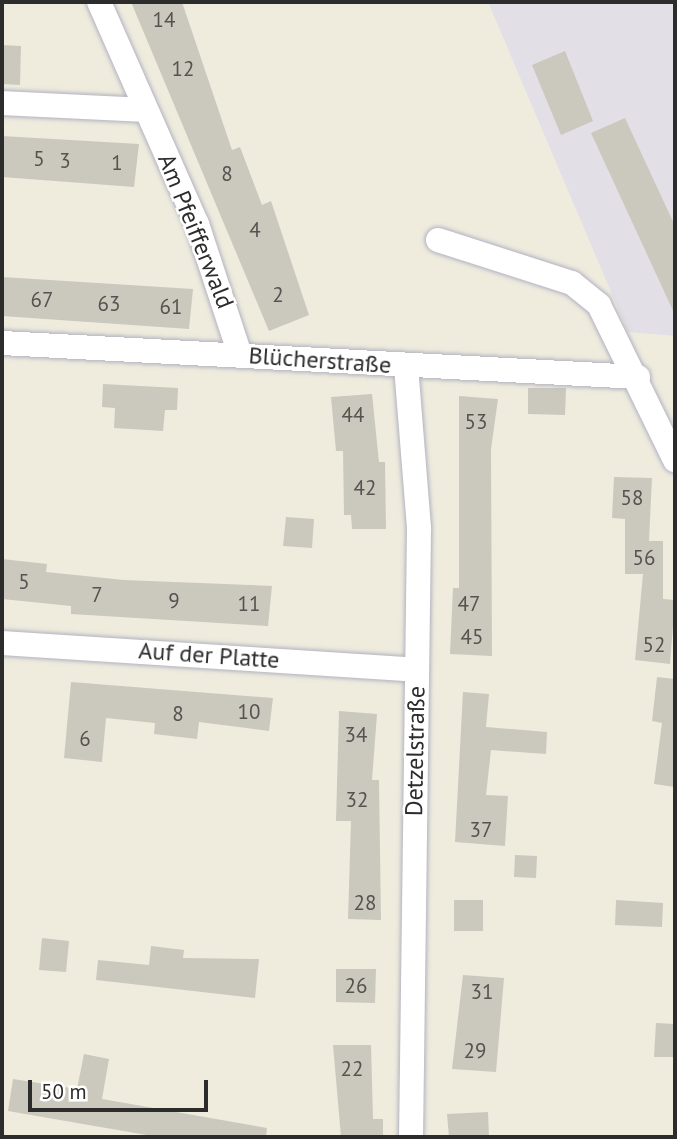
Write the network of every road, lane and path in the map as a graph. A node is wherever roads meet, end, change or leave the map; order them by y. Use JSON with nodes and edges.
{"nodes":[{"id":1,"x":99,"y":2,"type":"edge"},
{"id":2,"x":2,"y":103,"type":"edge"},
{"id":3,"x":145,"y":110,"type":"junction"},
{"id":4,"x":438,"y":240,"type":"dead end"},
{"id":5,"x":2,"y":343,"type":"edge"},
{"id":6,"x":240,"y":355,"type":"junction"},
{"id":7,"x":406,"y":366,"type":"junction"},
{"id":8,"x":638,"y":377,"type":"junction"},
{"id":9,"x":675,"y":460,"type":"edge"},
{"id":10,"x":2,"y":643,"type":"edge"},
{"id":11,"x":416,"y":670,"type":"junction"},
{"id":12,"x":411,"y":1137,"type":"edge"}],
"edges":[{"from":1,"to":3,"type":"street","name":"Am Pfeifferwald"},
{"from":2,"to":3,"type":"street"},
{"from":3,"to":6,"type":"street","name":"Am Pfeifferwald"},
{"from":4,"to":8,"type":"street"},
{"from":5,"to":6,"type":"street","name":"Blücherstraße"},
{"from":6,"to":7,"type":"street","name":"Blücherstraße"},
{"from":7,"to":8,"type":"street","name":"Blücherstraße"},
{"from":7,"to":11,"type":"street","name":"Detzelstraße"},
{"from":8,"to":9,"type":"street"},
{"from":10,"to":11,"type":"street","name":"Auf der Platte"},
{"from":11,"to":12,"type":"street","name":"Detzelstraße"}]}
